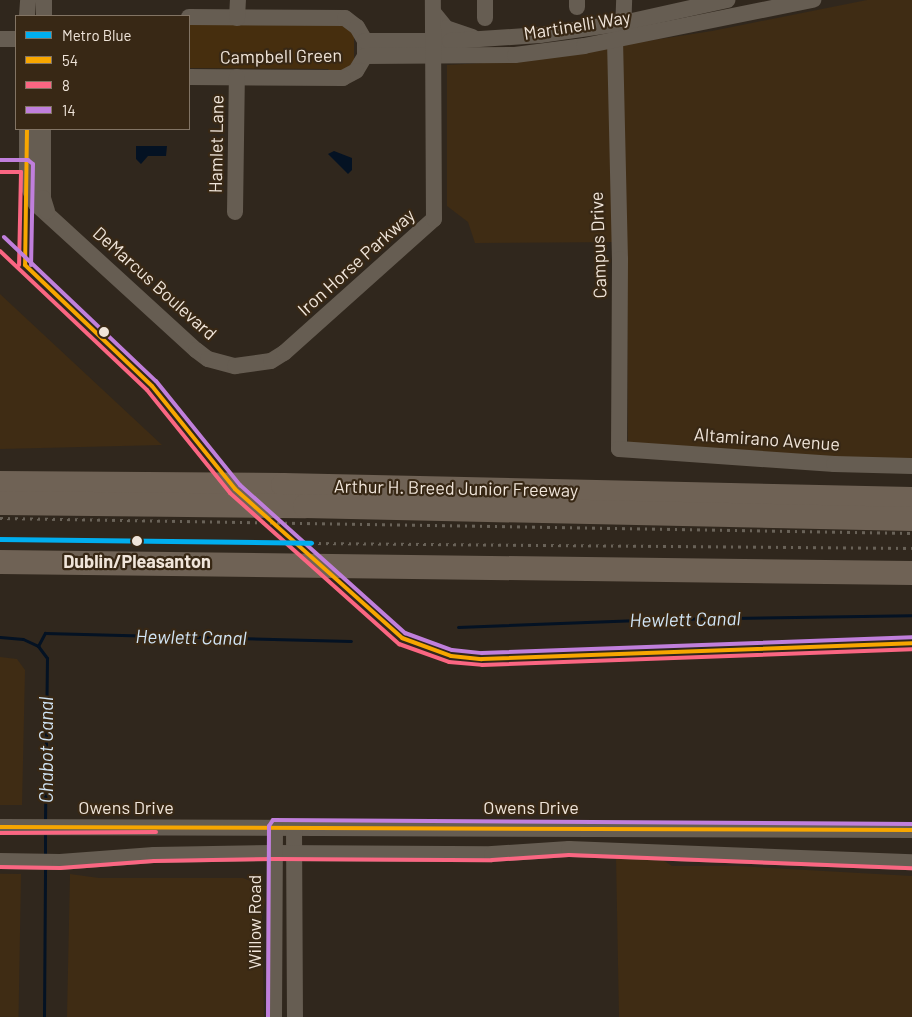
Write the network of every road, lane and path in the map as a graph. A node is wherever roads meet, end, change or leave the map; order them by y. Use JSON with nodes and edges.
{"nodes":[{"id":1,"x":28,"y":0,"type":"edge"},
{"id":2,"x":44,"y":0,"type":"edge"},
{"id":3,"x":238,"y":0,"type":"edge"},
{"id":4,"x":485,"y":0,"type":"edge"},
{"id":5,"x":624,"y":0,"type":"edge"},
{"id":6,"x":728,"y":0,"type":"edge"},
{"id":7,"x":813,"y":0,"type":"edge"},
{"id":8,"x":433,"y":6,"type":"edge"},
{"id":9,"x":28,"y":15,"type":"edge"},
{"id":10,"x":44,"y":15,"type":"edge"},
{"id":11,"x":190,"y":17,"type":"edge"},
{"id":12,"x":237,"y":18,"type":"junction"},
{"id":13,"x":485,"y":18,"type":"dead end"},
{"id":14,"x":620,"y":34,"type":"junction"},
{"id":15,"x":526,"y":36,"type":"junction"},
{"id":16,"x":0,"y":39,"type":"edge"},
{"id":17,"x":15,"y":40,"type":"edge"},
{"id":18,"x":365,"y":49,"type":"junction"},
{"id":19,"x":433,"y":49,"type":"junction"},
{"id":20,"x":0,"y":50,"type":"edge"},
{"id":21,"x":15,"y":50,"type":"edge"},
{"id":22,"x":190,"y":77,"type":"edge"},
{"id":23,"x":237,"y":77,"type":"junction"},
{"id":24,"x":27,"y":130,"type":"edge"},
{"id":25,"x":43,"y":130,"type":"edge"},
{"id":26,"x":47,"y":211,"type":"junction"},
{"id":27,"x":235,"y":212,"type":"dead end"},
{"id":28,"x":245,"y":366,"type":"joint"},
{"id":29,"x":619,"y":449,"type":"joint"},
{"id":30,"x":912,"y":466,"type":"edge"},
{"id":31,"x":0,"y":483,"type":"edge"},
{"id":32,"x":912,"y":499,"type":"edge"},
{"id":33,"x":0,"y":503,"type":"edge"},
{"id":34,"x":912,"y":518,"type":"edge"},
{"id":35,"x":0,"y":562,"type":"edge"},
{"id":36,"x":912,"y":573,"type":"edge"},
{"id":37,"x":275,"y":826,"type":"junction"},
{"id":38,"x":0,"y":827,"type":"edge"},
{"id":39,"x":294,"y":827,"type":"junction"},
{"id":40,"x":912,"y":830,"type":"edge"},
{"id":41,"x":274,"y":853,"type":"junction"},
{"id":42,"x":295,"y":853,"type":"junction"},
{"id":43,"x":0,"y":861,"type":"edge"},
{"id":44,"x":912,"y":862,"type":"edge"},
{"id":45,"x":274,"y":1017,"type":"edge"},
{"id":46,"x":295,"y":1017,"type":"edge"}],
"edges":[{"from":1,"to":9,"type":"street"},
{"from":2,"to":10,"type":"street"},
{"from":3,"to":12,"type":"street"},
{"from":4,"to":13,"type":"street"},
{"from":5,"to":14,"type":"street","name":"Campus Drive"},
{"from":6,"to":14,"type":"street","name":"Martinelli Way"},
{"from":7,"to":14,"type":"street","name":"Martinelli Way"},
{"from":8,"to":15,"type":"street","name":"Martinelli Way"},
{"from":8,"to":19,"type":"street","name":"Iron Horse Parkway"},
{"from":11,"to":12,"type":"street","name":"Campbell Green"},
{"from":12,"to":18,"type":"street","name":"Campbell Green"},
{"from":14,"to":15,"type":"street","name":"Martinelli Way"},
{"from":14,"to":19,"type":"street","name":"Martinelli Way"},
{"from":14,"to":29,"type":"street","name":"Campus Drive"},
{"from":15,"to":19,"type":"street","name":"Martinelli Way"},
{"from":16,"to":17,"type":"street"},
{"from":18,"to":19,"type":"street","name":"Campbell Green"},
{"from":18,"to":23,"type":"street","name":"Campbell Green"},
{"from":19,"to":28,"type":"street","name":"Iron Horse Parkway"},
{"from":20,"to":21,"type":"street"},
{"from":22,"to":23,"type":"street","name":"Campbell Green"},
{"from":23,"to":27,"type":"street","name":"Hamlet Lane"},
{"from":24,"to":26,"type":"street","name":"DeMarcus Boulevard"},
{"from":25,"to":26,"type":"street"},
{"from":26,"to":28,"type":"street","name":"DeMarcus Boulevard"},
{"from":29,"to":30,"type":"street","name":"Altamirano Avenue"},
{"from":31,"to":32,"type":"highway","name":"Arthur H. Breed Junior Freeway"},
{"from":33,"to":34,"type":"highway"},
{"from":35,"to":36,"type":"highway"},
{"from":37,"to":38,"type":"street","name":"Owens Drive"},
{"from":37,"to":39,"type":"street","name":"Owens Drive"},
{"from":37,"to":41,"type":"street","name":"Willow Road"},
{"from":39,"to":40,"type":"street","name":"Owens Drive"},
{"from":39,"to":42,"type":"street"},
{"from":41,"to":42,"type":"street"},
{"from":41,"to":43,"type":"street"},
{"from":41,"to":45,"type":"street","name":"Willow Road"},
{"from":42,"to":44,"type":"street"},
{"from":42,"to":46,"type":"street"}]}
